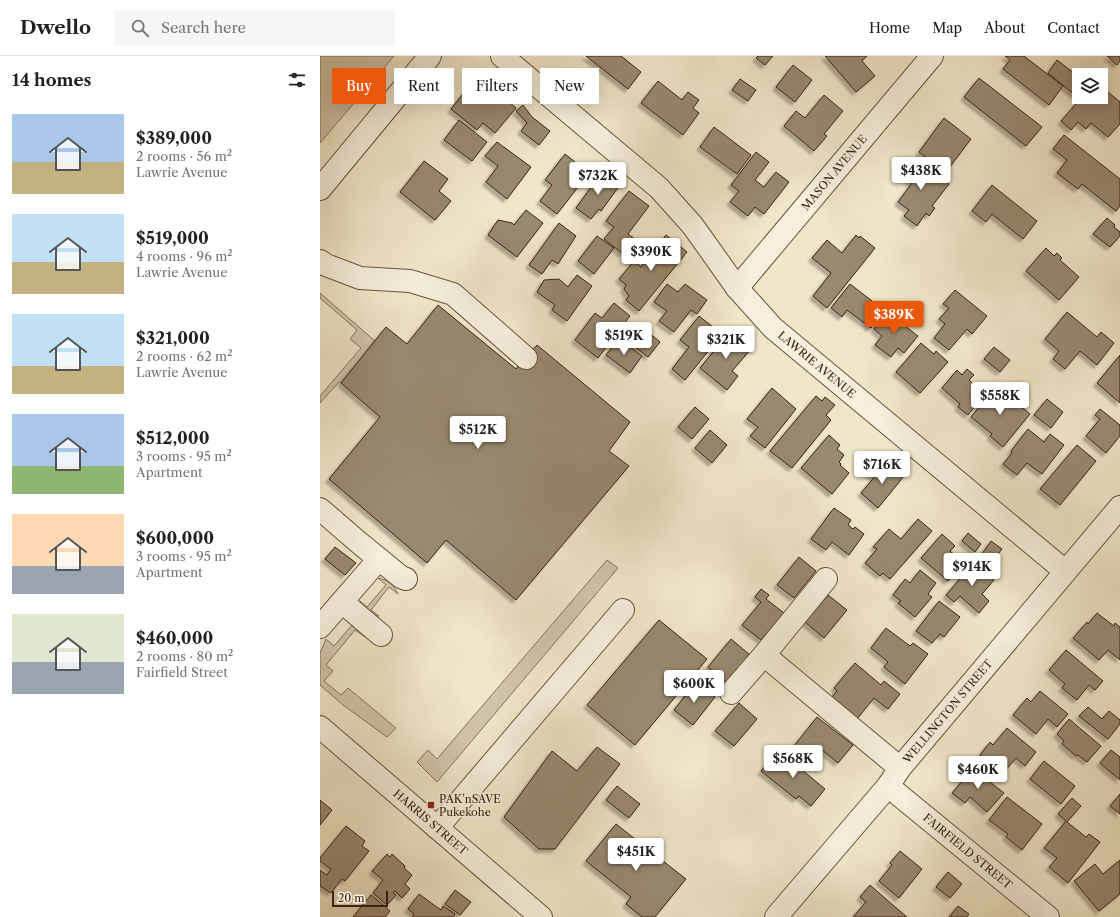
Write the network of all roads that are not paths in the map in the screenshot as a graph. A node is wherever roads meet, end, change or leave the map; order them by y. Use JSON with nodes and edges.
{"nodes":[{"id":1,"x":430,"y":56,"type":"edge"},
{"id":2,"x":502,"y":56,"type":"edge"},
{"id":3,"x":932,"y":56,"type":"edge"},
{"id":4,"x":320,"y":189,"type":"edge"},
{"id":5,"x":320,"y":260,"type":"edge"},
{"id":6,"x":737,"y":288,"type":"junction"},
{"id":7,"x":526,"y":358,"type":"dead end"},
{"id":8,"x":1120,"y":507,"type":"edge"},
{"id":9,"x":320,"y":509,"type":"edge"},
{"id":10,"x":380,"y":559,"type":"junction"},
{"id":11,"x":1066,"y":571,"type":"junction"},
{"id":12,"x":406,"y":579,"type":"dead end"},
{"id":13,"x":826,"y":579,"type":"dead end"},
{"id":14,"x":342,"y":602,"type":"junction"},
{"id":15,"x":623,"y":610,"type":"dead end"},
{"id":16,"x":320,"y":627,"type":"edge"},
{"id":17,"x":381,"y":635,"type":"dead end"},
{"id":18,"x":764,"y":655,"type":"junction"},
{"id":19,"x":731,"y":693,"type":"dead end"},
{"id":20,"x":320,"y":727,"type":"edge"},
{"id":21,"x":900,"y":768,"type":"junction"},
{"id":22,"x":888,"y":786,"type":"junction"},
{"id":23,"x":437,"y":828,"type":"junction"},
{"id":24,"x":541,"y":917,"type":"edge"},
{"id":25,"x":776,"y":917,"type":"edge"},
{"id":26,"x":1048,"y":917,"type":"edge"}],
"edges":[{"from":1,"to":4,"type":"street"},
{"from":2,"to":6,"type":"street","name":"LAWRIE AVENUE"},
{"from":3,"to":6,"type":"street","name":"MASON AVENUE"},
{"from":5,"to":7,"type":"street"},
{"from":6,"to":11,"type":"street","name":"LAWRIE AVENUE"},
{"from":8,"to":11,"type":"street","name":"WELLINGTON STREET"},
{"from":9,"to":10,"type":"street"},
{"from":10,"to":12,"type":"street"},
{"from":10,"to":14,"type":"street"},
{"from":11,"to":21,"type":"street","name":"WELLINGTON STREET"},
{"from":13,"to":18,"type":"street"},
{"from":14,"to":16,"type":"street"},
{"from":14,"to":17,"type":"street"},
{"from":15,"to":23,"type":"street"},
{"from":18,"to":19,"type":"street"},
{"from":18,"to":21,"type":"street"},
{"from":20,"to":23,"type":"street","name":"HARRIS STREET"},
{"from":21,"to":22,"type":"street","name":"WELLINGTON STREET"},
{"from":22,"to":25,"type":"street","name":"WELLINGTON STREET"},
{"from":22,"to":26,"type":"street","name":"FAIRFIELD STREET"},
{"from":23,"to":24,"type":"street","name":"HARRIS STREET"}]}
